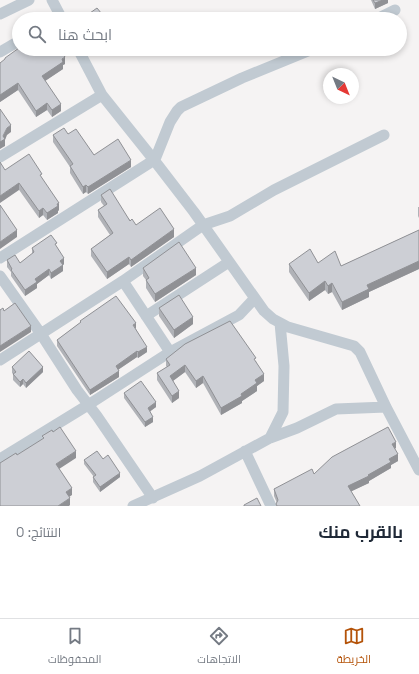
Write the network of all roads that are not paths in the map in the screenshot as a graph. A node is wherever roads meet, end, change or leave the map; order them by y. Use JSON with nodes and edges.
{"nodes":[{"id":1,"x":29,"y":0,"type":"edge"},
{"id":2,"x":52,"y":0,"type":"edge"},
{"id":3,"x":395,"y":10,"type":"dead end"},
{"id":4,"x":58,"y":12,"type":"edge"},
{"id":5,"x":391,"y":12,"type":"edge"},
{"id":6,"x":0,"y":14,"type":"edge"},
{"id":7,"x":12,"y":46,"type":"edge"},
{"id":8,"x":0,"y":52,"type":"edge"},
{"id":9,"x":82,"y":56,"type":"edge"},
{"id":10,"x":296,"y":56,"type":"edge"},
{"id":11,"x":102,"y":96,"type":"junction"},
{"id":12,"x":384,"y":135,"type":"dead end"},
{"id":13,"x":0,"y":158,"type":"edge"},
{"id":14,"x":154,"y":160,"type":"junction"},
{"id":15,"x":203,"y":225,"type":"junction"},
{"id":16,"x":0,"y":258,"type":"edge"},
{"id":17,"x":229,"y":262,"type":"junction"},
{"id":18,"x":0,"y":276,"type":"edge"},
{"id":19,"x":123,"y":281,"type":"junction"},
{"id":20,"x":254,"y":299,"type":"junction"},
{"id":21,"x":146,"y":316,"type":"junction"},
{"id":22,"x":280,"y":323,"type":"junction"},
{"id":23,"x":41,"y":334,"type":"junction"},
{"id":24,"x":170,"y":352,"type":"junction"},
{"id":25,"x":0,"y":360,"type":"edge"},
{"id":26,"x":88,"y":405,"type":"junction"},
{"id":27,"x":386,"y":407,"type":"junction"},
{"id":28,"x":270,"y":438,"type":"junction"},
{"id":29,"x":245,"y":451,"type":"junction"},
{"id":30,"x":0,"y":459,"type":"edge"},
{"id":31,"x":419,"y":470,"type":"edge"},
{"id":32,"x":153,"y":498,"type":"junction"},
{"id":33,"x":133,"y":506,"type":"edge"},
{"id":34,"x":271,"y":506,"type":"edge"}],
"edges":[{"from":1,"to":6,"type":"street"},
{"from":2,"to":4,"type":"street"},
{"from":3,"to":5,"type":"street"},
{"from":7,"to":8,"type":"street"},
{"from":9,"to":11,"type":"street"},
{"from":10,"to":14,"type":"street"},
{"from":11,"to":13,"type":"street"},
{"from":11,"to":14,"type":"street"},
{"from":12,"to":15,"type":"street"},
{"from":14,"to":15,"type":"street"},
{"from":14,"to":16,"type":"street"},
{"from":15,"to":17,"type":"street"},
{"from":15,"to":19,"type":"street"},
{"from":17,"to":20,"type":"street"},
{"from":17,"to":21,"type":"street"},
{"from":18,"to":23,"type":"street"},
{"from":19,"to":21,"type":"street"},
{"from":19,"to":23,"type":"street"},
{"from":20,"to":22,"type":"street"},
{"from":20,"to":24,"type":"street"},
{"from":21,"to":24,"type":"street"},
{"from":22,"to":27,"type":"street"},
{"from":22,"to":28,"type":"street"},
{"from":23,"to":25,"type":"street"},
{"from":23,"to":26,"type":"street"},
{"from":24,"to":26,"type":"street"},
{"from":26,"to":30,"type":"street"},
{"from":26,"to":32,"type":"street"},
{"from":27,"to":28,"type":"street"},
{"from":27,"to":31,"type":"street"},
{"from":28,"to":29,"type":"street"},
{"from":29,"to":32,"type":"street"},
{"from":29,"to":34,"type":"street"},
{"from":32,"to":33,"type":"street"}]}
